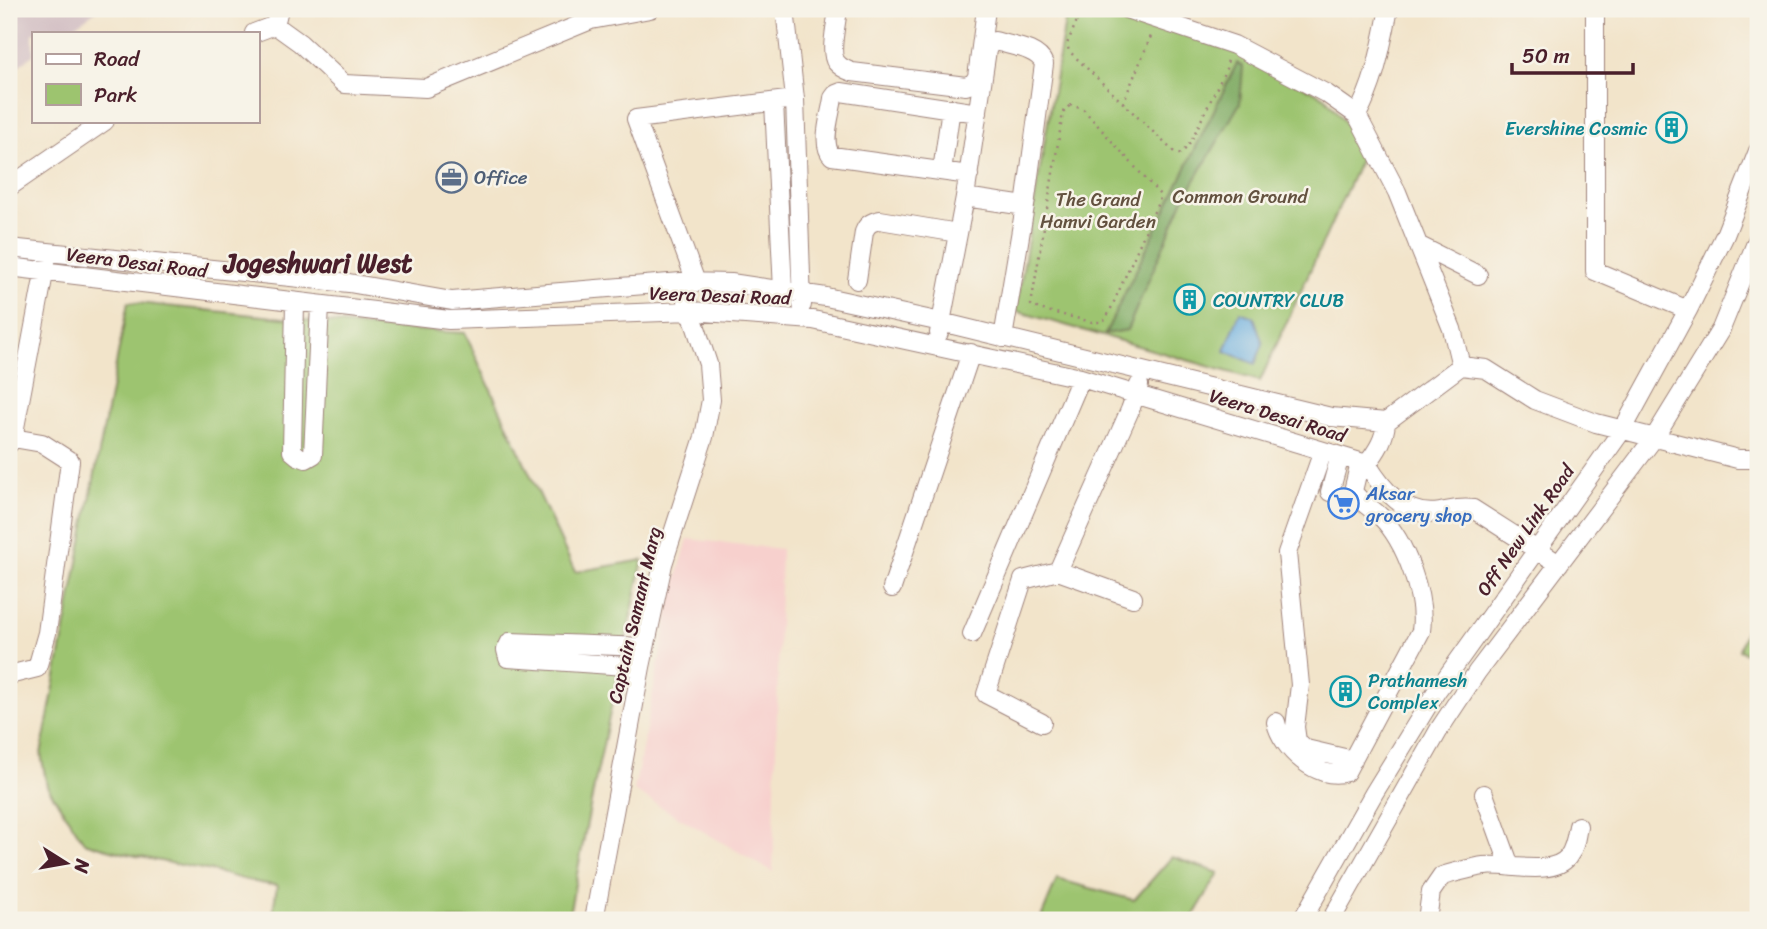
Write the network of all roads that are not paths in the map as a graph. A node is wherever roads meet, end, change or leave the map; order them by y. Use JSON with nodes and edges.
{"nodes":[{"id":1,"x":650,"y":9,"type":"edge"},
{"id":2,"x":785,"y":9,"type":"edge"},
{"id":3,"x":838,"y":9,"type":"edge"},
{"id":4,"x":986,"y":9,"type":"edge"},
{"id":5,"x":1126,"y":9,"type":"edge"},
{"id":6,"x":1389,"y":9,"type":"edge"},
{"id":7,"x":1595,"y":9,"type":"edge"},
{"id":8,"x":612,"y":12,"type":"edge"},
{"id":9,"x":277,"y":17,"type":"edge"},
{"id":10,"x":255,"y":32,"type":"edge"},
{"id":11,"x":795,"y":99,"type":"junction"},
{"id":12,"x":774,"y":102,"type":"junction"},
{"id":13,"x":951,"y":108,"type":"junction"},
{"id":14,"x":978,"y":113,"type":"junction"},
{"id":15,"x":1357,"y":115,"type":"junction"},
{"id":16,"x":104,"y":122,"type":"edge"},
{"id":17,"x":1758,"y":151,"type":"edge"},
{"id":18,"x":942,"y":171,"type":"junction"},
{"id":19,"x":969,"y":175,"type":"junction"},
{"id":20,"x":9,"y":187,"type":"edge"},
{"id":21,"x":965,"y":197,"type":"junction"},
{"id":22,"x":1025,"y":206,"type":"junction"},
{"id":23,"x":958,"y":233,"type":"junction"},
{"id":24,"x":1758,"y":238,"type":"edge"},
{"id":25,"x":1418,"y":245,"type":"junction"},
{"id":26,"x":9,"y":248,"type":"edge"},
{"id":27,"x":48,"y":252,"type":"junction"},
{"id":28,"x":126,"y":260,"type":"junction"},
{"id":29,"x":9,"y":267,"type":"edge"},
{"id":30,"x":44,"y":272,"type":"junction"},
{"id":31,"x":1478,"y":275,"type":"dead end"},
{"id":32,"x":858,"y":279,"type":"dead end"},
{"id":33,"x":122,"y":282,"type":"junction"},
{"id":34,"x":689,"y":282,"type":"junction"},
{"id":35,"x":783,"y":291,"type":"junction"},
{"id":36,"x":803,"y":293,"type":"junction"},
{"id":37,"x":463,"y":300,"type":"junction"},
{"id":38,"x":295,"y":302,"type":"junction"},
{"id":39,"x":320,"y":305,"type":"junction"},
{"id":40,"x":1688,"y":310,"type":"junction"},
{"id":41,"x":691,"y":311,"type":"junction"},
{"id":42,"x":800,"y":319,"type":"junction"},
{"id":43,"x":465,"y":320,"type":"junction"},
{"id":44,"x":941,"y":322,"type":"junction"},
{"id":45,"x":1003,"y":338,"type":"junction"},
{"id":46,"x":936,"y":346,"type":"junction"},
{"id":47,"x":971,"y":353,"type":"junction"},
{"id":48,"x":1461,"y":366,"type":"junction"},
{"id":49,"x":1142,"y":371,"type":"junction"},
{"id":50,"x":1082,"y":378,"type":"junction"},
{"id":51,"x":1136,"y":394,"type":"junction"},
{"id":52,"x":1386,"y":422,"type":"junction"},
{"id":53,"x":1623,"y":429,"type":"junction"},
{"id":54,"x":1654,"y":438,"type":"junction"},
{"id":55,"x":11,"y":441,"type":"edge"},
{"id":56,"x":1332,"y":454,"type":"junction"},
{"id":57,"x":1758,"y":459,"type":"edge"},
{"id":58,"x":1363,"y":463,"type":"junction"},
{"id":59,"x":1330,"y":492,"type":"dead end"},
{"id":60,"x":1538,"y":549,"type":"junction"},
{"id":61,"x":1559,"y":564,"type":"junction"},
{"id":62,"x":1058,"y":571,"type":"junction"},
{"id":63,"x":892,"y":588,"type":"dead end"},
{"id":64,"x":1133,"y":598,"type":"dead end"},
{"id":65,"x":972,"y":634,"type":"dead end"},
{"id":66,"x":645,"y":647,"type":"junction"},
{"id":67,"x":641,"y":667,"type":"junction"},
{"id":68,"x":9,"y":675,"type":"edge"},
{"id":69,"x":1276,"y":722,"type":"dead end"},
{"id":70,"x":1042,"y":723,"type":"dead end"},
{"id":71,"x":1353,"y":760,"type":"junction"},
{"id":72,"x":1484,"y":793,"type":"dead end"},
{"id":73,"x":1578,"y":826,"type":"dead end"},
{"id":74,"x":1510,"y":866,"type":"junction"},
{"id":75,"x":594,"y":920,"type":"edge"},
{"id":76,"x":1302,"y":920,"type":"edge"},
{"id":77,"x":1331,"y":920,"type":"edge"},
{"id":78,"x":1427,"y":920,"type":"edge"}],
"edges":[{"from":1,"to":8,"type":"street"},
{"from":2,"to":11,"type":"street"},
{"from":3,"to":4,"type":"street"},
{"from":5,"to":15,"type":"street"},
{"from":6,"to":15,"type":"street"},
{"from":7,"to":40,"type":"street"},
{"from":8,"to":9,"type":"street"},
{"from":9,"to":10,"type":"street"},
{"from":11,"to":12,"type":"street"},
{"from":11,"to":36,"type":"street"},
{"from":12,"to":34,"type":"street","name":"Captain Samant Marg"},
{"from":12,"to":35,"type":"street"},
{"from":13,"to":14,"type":"street"},
{"from":13,"to":18,"type":"street"},
{"from":13,"to":18,"type":"street"},
{"from":14,"to":19,"type":"street"},
{"from":14,"to":22,"type":"street"},
{"from":15,"to":25,"type":"street"},
{"from":16,"to":20,"type":"street"},
{"from":17,"to":40,"type":"street","name":"Off New Link Road"},
{"from":18,"to":19,"type":"street"},
{"from":19,"to":21,"type":"street"},
{"from":21,"to":22,"type":"street"},
{"from":21,"to":23,"type":"street"},
{"from":22,"to":45,"type":"street"},
{"from":23,"to":32,"type":"street"},
{"from":23,"to":44,"type":"street"},
{"from":24,"to":54,"type":"street"},
{"from":25,"to":31,"type":"street"},
{"from":25,"to":48,"type":"street"},
{"from":26,"to":27,"type":"street"},
{"from":27,"to":28,"type":"street"},
{"from":27,"to":30,"type":"street"},
{"from":28,"to":33,"type":"street"},
{"from":28,"to":37,"type":"street"},
{"from":29,"to":30,"type":"street","name":"Veera Desai Road"},
{"from":30,"to":33,"type":"street","name":"Veera Desai Road"},
{"from":30,"to":55,"type":"street"},
{"from":33,"to":38,"type":"street","name":"Veera Desai Road"},
{"from":34,"to":35,"type":"street"},
{"from":34,"to":37,"type":"street"},
{"from":34,"to":41,"type":"street","name":"Captain Samant Marg"},
{"from":35,"to":36,"type":"street"},
{"from":36,"to":42,"type":"street"},
{"from":36,"to":44,"type":"street"},
{"from":37,"to":43,"type":"street"},
{"from":38,"to":39,"type":"street","name":"Veera Desai Road"},
{"from":38,"to":39,"type":"street"},
{"from":39,"to":43,"type":"street","name":"Veera Desai Road"},
{"from":40,"to":53,"type":"street","name":"Off New Link Road"},
{"from":41,"to":42,"type":"street","name":"Veera Desai Road"},
{"from":41,"to":43,"type":"street","name":"Veera Desai Road"},
{"from":41,"to":66,"type":"street","name":"Captain Samant Marg"},
{"from":42,"to":46,"type":"street","name":"Veera Desai Road"},
{"from":44,"to":45,"type":"street"},
{"from":44,"to":46,"type":"street"},
{"from":45,"to":49,"type":"street"},
{"from":46,"to":47,"type":"street","name":"Veera Desai Road"},
{"from":47,"to":50,"type":"street","name":"Veera Desai Road"},
{"from":47,"to":63,"type":"street"},
{"from":48,"to":52,"type":"street"},
{"from":48,"to":53,"type":"street"},
{"from":49,"to":51,"type":"street"},
{"from":49,"to":52,"type":"street"},
{"from":50,"to":51,"type":"street","name":"Veera Desai Road"},
{"from":50,"to":65,"type":"street"},
{"from":51,"to":56,"type":"street","name":"Veera Desai Road"},
{"from":51,"to":62,"type":"street"},
{"from":52,"to":58,"type":"street"},
{"from":53,"to":54,"type":"street"},
{"from":53,"to":60,"type":"street","name":"Off New Link Road"},
{"from":54,"to":57,"type":"street"},
{"from":54,"to":61,"type":"street"},
{"from":55,"to":68,"type":"street"},
{"from":56,"to":58,"type":"street","name":"Veera Desai Road"},
{"from":56,"to":59,"type":"street"},
{"from":56,"to":71,"type":"street"},
{"from":58,"to":60,"type":"street"},
{"from":58,"to":71,"type":"street"},
{"from":60,"to":61,"type":"street"},
{"from":60,"to":76,"type":"street","name":"Off New Link Road"},
{"from":61,"to":77,"type":"street"},
{"from":62,"to":64,"type":"street"},
{"from":62,"to":70,"type":"street"},
{"from":66,"to":67,"type":"street","name":"Captain Samant Marg"},
{"from":66,"to":67,"type":"street"},
{"from":67,"to":75,"type":"street","name":"Captain Samant Marg"},
{"from":69,"to":71,"type":"street"},
{"from":72,"to":74,"type":"street"},
{"from":73,"to":74,"type":"street"},
{"from":74,"to":78,"type":"street"}]}
